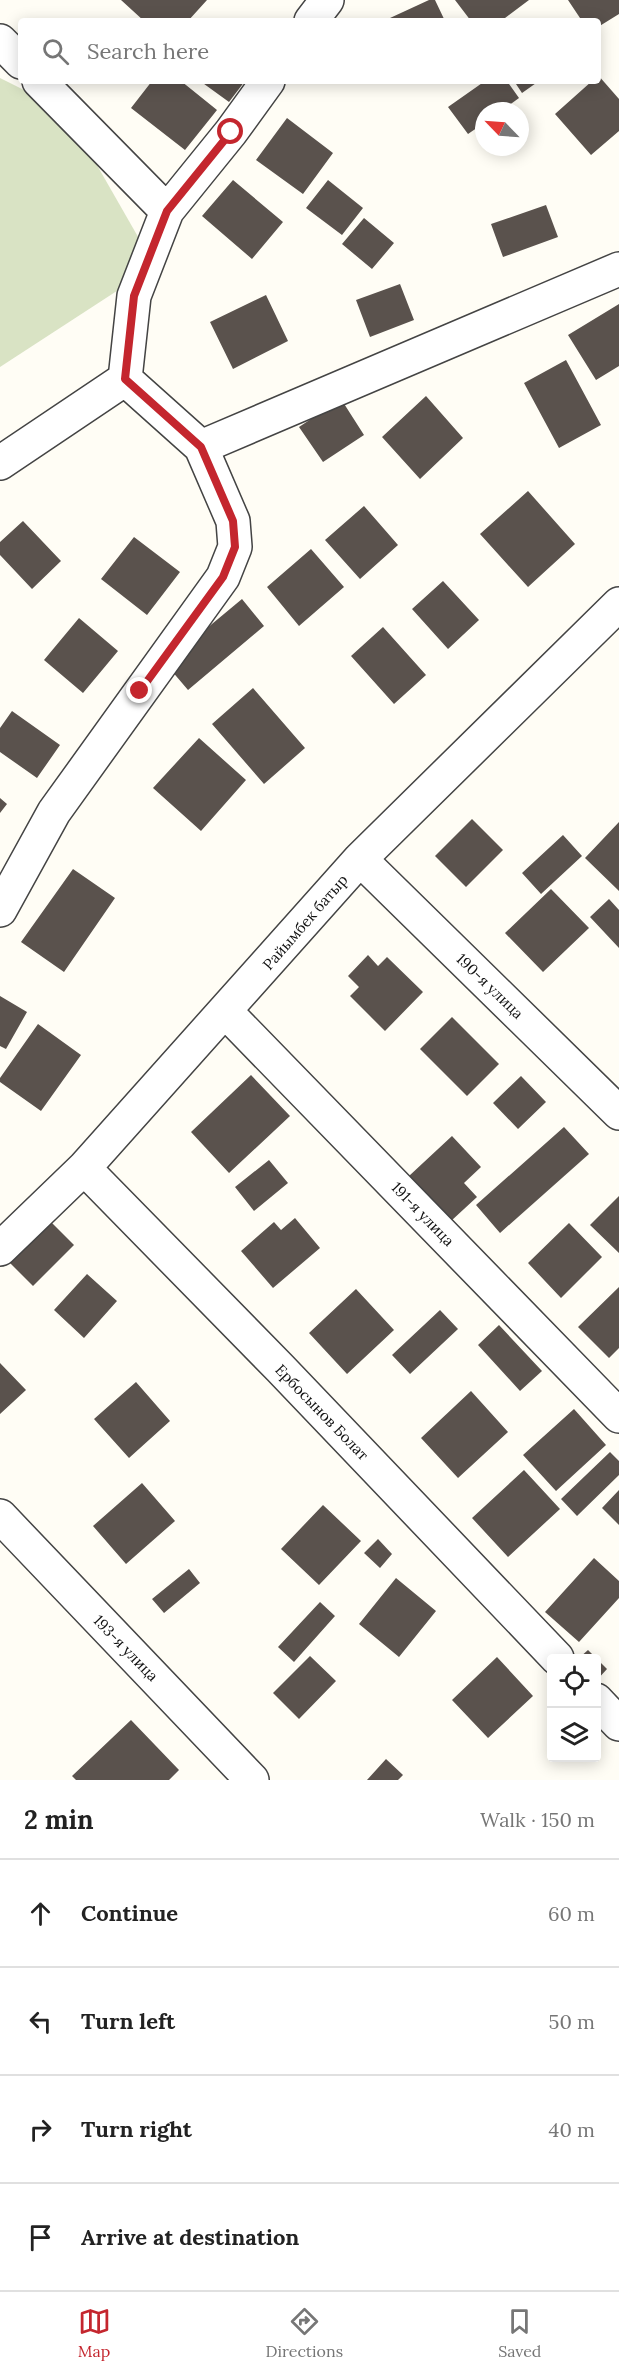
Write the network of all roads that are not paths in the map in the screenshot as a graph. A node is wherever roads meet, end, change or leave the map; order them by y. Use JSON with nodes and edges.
{"nodes":[{"id":1,"x":327,"y":0,"type":"edge"},
{"id":2,"x":313,"y":18,"type":"edge"},
{"id":3,"x":0,"y":41,"type":"edge"},
{"id":4,"x":18,"y":59,"type":"edge"},
{"id":5,"x":42,"y":84,"type":"edge"},
{"id":6,"x":266,"y":84,"type":"edge"},
{"id":7,"x":167,"y":211,"type":"junction"},
{"id":8,"x":619,"y":269,"type":"edge"},
{"id":9,"x":125,"y":379,"type":"junction"},
{"id":10,"x":201,"y":447,"type":"junction"},
{"id":11,"x":0,"y":464,"type":"edge"},
{"id":12,"x":619,"y":604,"type":"edge"},
{"id":13,"x":360,"y":860,"type":"junction"},
{"id":14,"x":0,"y":910,"type":"edge"},
{"id":15,"x":226,"y":1012,"type":"junction"},
{"id":16,"x":619,"y":1113,"type":"edge"},
{"id":17,"x":84,"y":1168,"type":"junction"},
{"id":18,"x":0,"y":1249,"type":"edge"},
{"id":19,"x":619,"y":1416,"type":"edge"},
{"id":20,"x":0,"y":1516,"type":"edge"},
{"id":21,"x":552,"y":1654,"type":"edge"},
{"id":22,"x":601,"y":1704,"type":"edge"},
{"id":23,"x":619,"y":1724,"type":"edge"},
{"id":24,"x":252,"y":1780,"type":"edge"}],
"edges":[{"from":1,"to":2,"type":"street"},
{"from":3,"to":4,"type":"street"},
{"from":5,"to":7,"type":"street"},
{"from":6,"to":7,"type":"street"},
{"from":7,"to":9,"type":"street"},
{"from":8,"to":10,"type":"street"},
{"from":9,"to":10,"type":"street"},
{"from":9,"to":11,"type":"street"},
{"from":10,"to":14,"type":"street"},
{"from":12,"to":13,"type":"street","name":"Райымбек батыр"},
{"from":13,"to":15,"type":"street","name":"Райымбек батыр"},
{"from":13,"to":16,"type":"street","name":"190-я улица"},
{"from":15,"to":17,"type":"street","name":"Райымбек батыр"},
{"from":15,"to":19,"type":"street","name":"191-я улица"},
{"from":17,"to":18,"type":"street","name":"Райымбек батыр"},
{"from":17,"to":21,"type":"street","name":"Ербосынов Болат"},
{"from":20,"to":24,"type":"street","name":"193-я улица"},
{"from":22,"to":23,"type":"street"}]}
